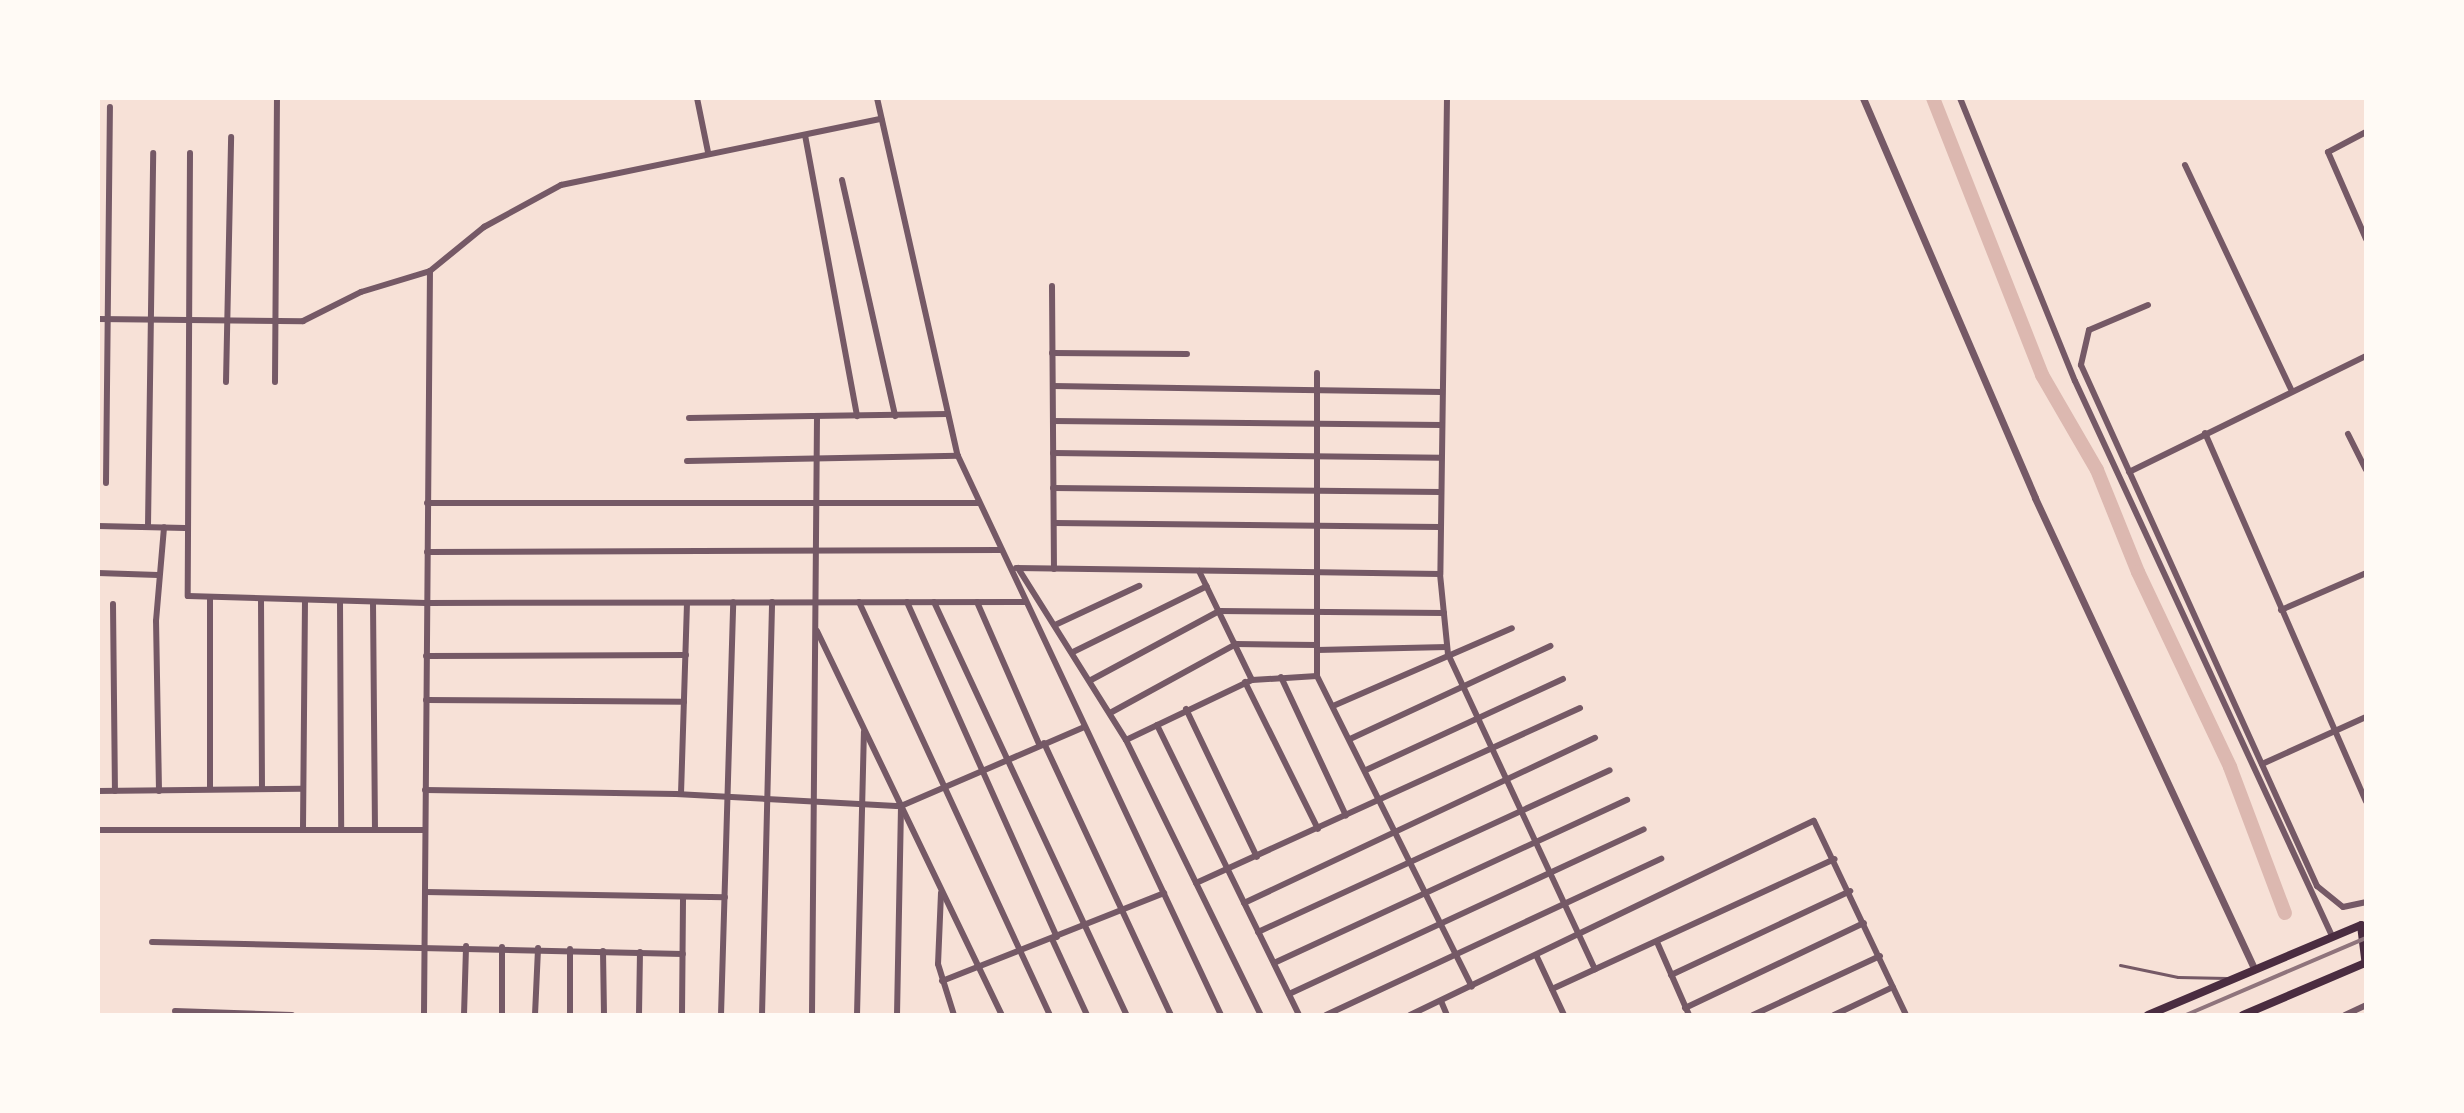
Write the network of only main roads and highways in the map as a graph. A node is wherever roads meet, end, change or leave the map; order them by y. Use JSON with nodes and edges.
{"nodes":[{"id":1,"x":2364,"y":926,"type":"edge"},
{"id":2,"x":2366,"y":963,"type":"edge"},
{"id":3,"x":2148,"y":1015,"type":"edge"},
{"id":4,"x":2243,"y":1015,"type":"edge"}],
"edges":[{"from":1,"to":2,"type":"main road"},
{"from":1,"to":3,"type":"main road"},
{"from":2,"to":4,"type":"main road"}]}
